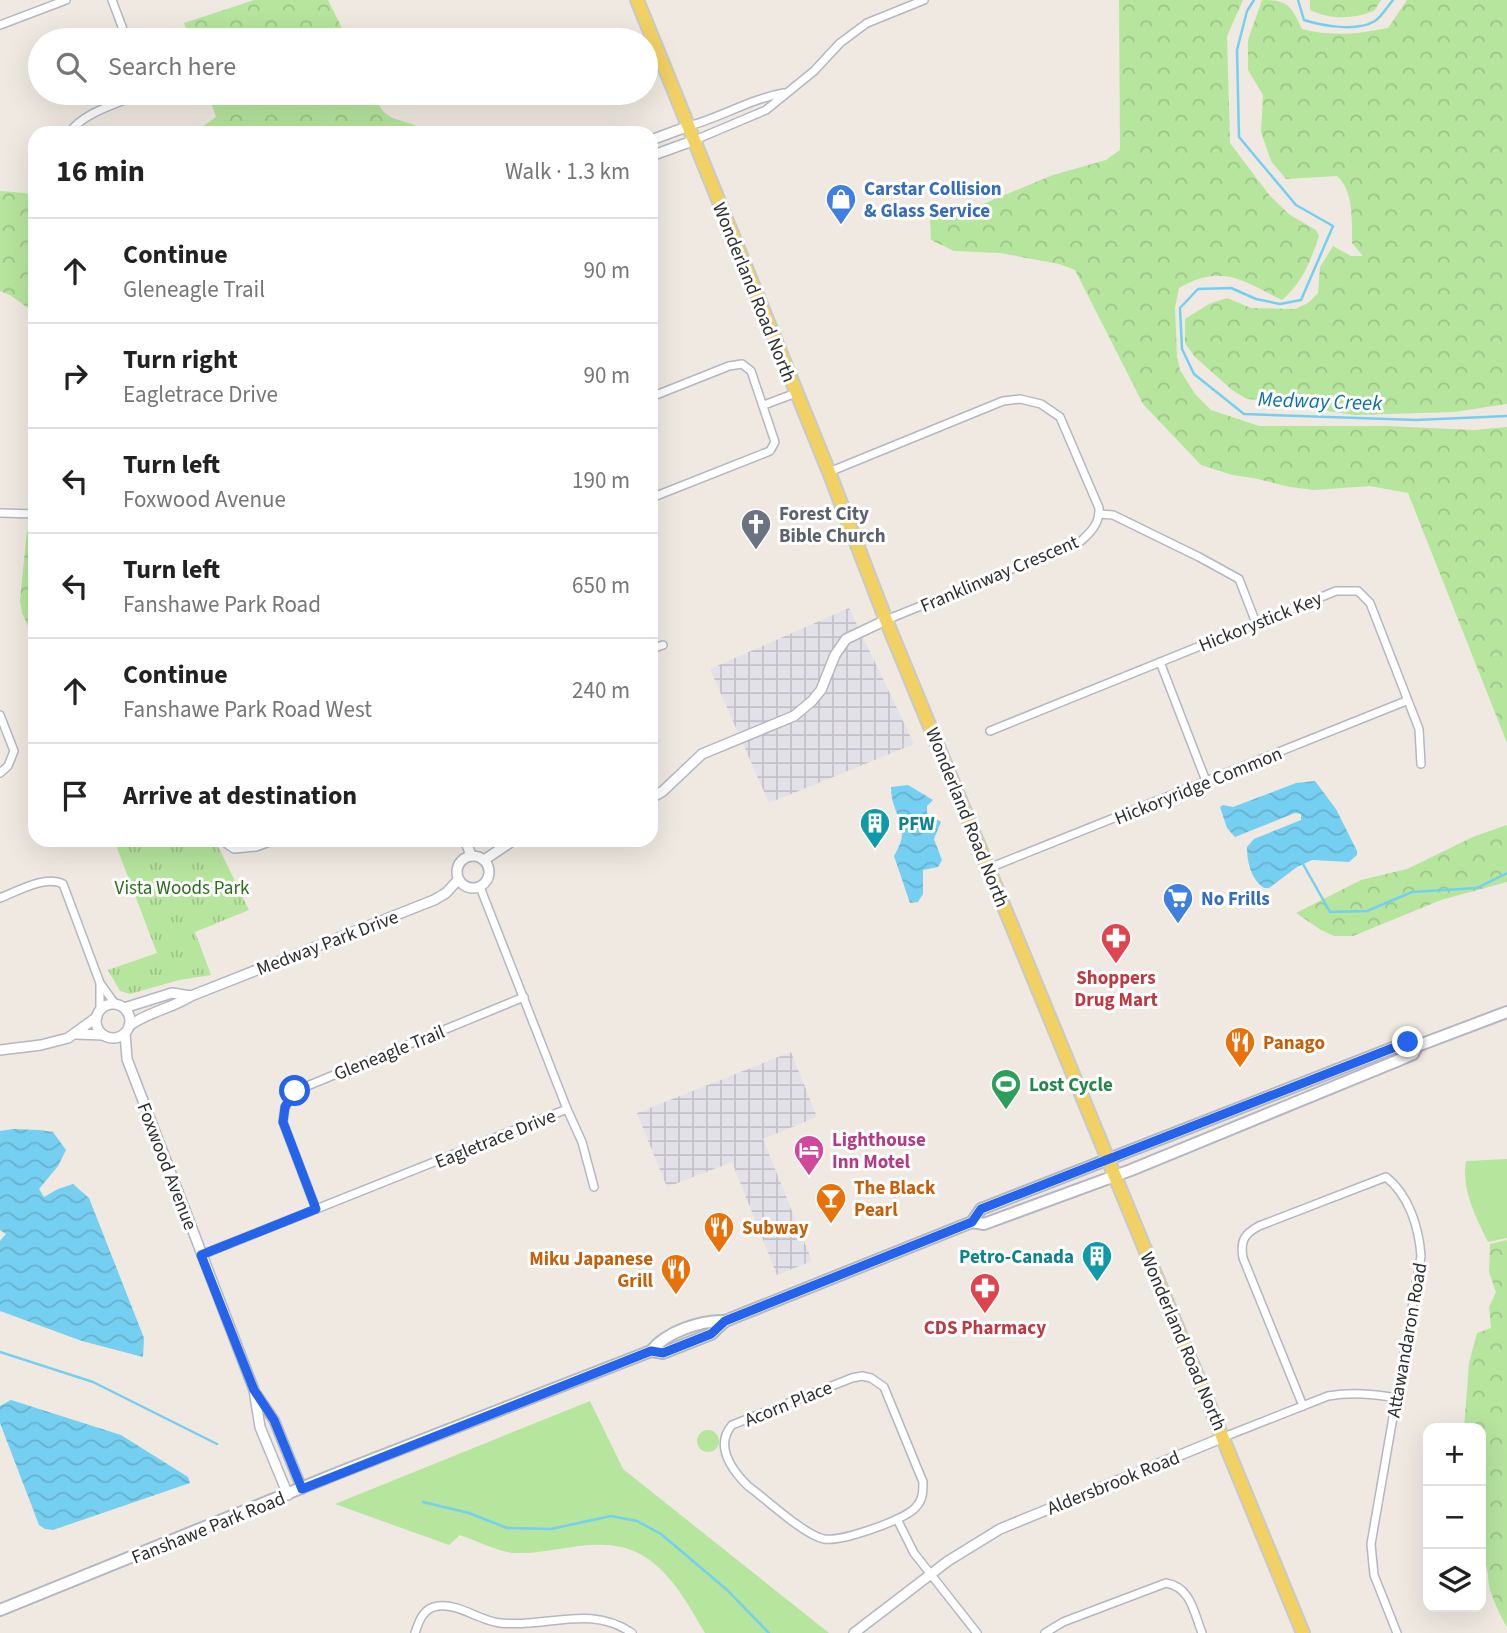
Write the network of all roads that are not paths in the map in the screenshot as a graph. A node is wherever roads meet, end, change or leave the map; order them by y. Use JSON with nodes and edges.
{"nodes":[{"id":1,"x":66,"y":0,"type":"edge"},
{"id":2,"x":111,"y":0,"type":"edge"},
{"id":3,"x":636,"y":0,"type":"edge"},
{"id":4,"x":924,"y":0,"type":"edge"},
{"id":5,"x":911,"y":2,"type":"edge"},
{"id":6,"x":0,"y":25,"type":"edge"},
{"id":7,"x":122,"y":28,"type":"edge"},
{"id":8,"x":648,"y":28,"type":"edge"},
{"id":9,"x":658,"y":52,"type":"edge"},
{"id":10,"x":785,"y":93,"type":"junction"},
{"id":11,"x":114,"y":105,"type":"edge"},
{"id":12,"x":74,"y":126,"type":"edge"},
{"id":13,"x":689,"y":126,"type":"junction"},
{"id":14,"x":658,"y":137,"type":"edge"},
{"id":15,"x":695,"y":140,"type":"junction"},
{"id":16,"x":658,"y":153,"type":"edge"},
{"id":17,"x":796,"y":393,"type":"junction"},
{"id":18,"x":658,"y":394,"type":"edge"},
{"id":19,"x":764,"y":405,"type":"junction"},
{"id":20,"x":829,"y":472,"type":"junction"},
{"id":21,"x":658,"y":495,"type":"edge"},
{"id":22,"x":0,"y":513,"type":"edge"},
{"id":23,"x":28,"y":514,"type":"edge"},
{"id":24,"x":1099,"y":514,"type":"junction"},
{"id":25,"x":886,"y":620,"type":"junction"},
{"id":26,"x":1256,"y":623,"type":"junction"},
{"id":27,"x":663,"y":645,"type":"dead end"},
{"id":28,"x":658,"y":647,"type":"edge"},
{"id":29,"x":1160,"y":662,"type":"junction"},
{"id":30,"x":1406,"y":701,"type":"junction"},
{"id":31,"x":0,"y":715,"type":"edge"},
{"id":32,"x":990,"y":731,"type":"dead end"},
{"id":33,"x":1421,"y":764,"type":"dead end"},
{"id":34,"x":0,"y":773,"type":"edge"},
{"id":35,"x":1206,"y":781,"type":"junction"},
{"id":36,"x":658,"y":794,"type":"edge"},
{"id":37,"x":231,"y":847,"type":"edge"},
{"id":38,"x":256,"y":847,"type":"edge"},
{"id":39,"x":468,"y":847,"type":"edge"},
{"id":40,"x":504,"y":847,"type":"edge"},
{"id":41,"x":471,"y":855,"type":"junction"},
{"id":42,"x":484,"y":860,"type":"junction"},
{"id":43,"x":989,"y":868,"type":"junction"},
{"id":44,"x":458,"y":880,"type":"junction"},
{"id":45,"x":480,"y":887,"type":"junction"},
{"id":46,"x":0,"y":898,"type":"edge"},
{"id":47,"x":100,"y":984,"type":"junction"},
{"id":48,"x":191,"y":996,"type":"junction"},
{"id":49,"x":524,"y":997,"type":"junction"},
{"id":50,"x":120,"y":1006,"type":"junction"},
{"id":51,"x":1507,"y":1012,"type":"edge"},
{"id":52,"x":98,"y":1013,"type":"junction"},
{"id":53,"x":127,"y":1030,"type":"junction"},
{"id":54,"x":76,"y":1034,"type":"junction"},
{"id":55,"x":106,"y":1036,"type":"junction"},
{"id":56,"x":1417,"y":1046,"type":"junction"},
{"id":57,"x":0,"y":1049,"type":"edge"},
{"id":58,"x":128,"y":1059,"type":"junction"},
{"id":59,"x":567,"y":1109,"type":"junction"},
{"id":60,"x":1109,"y":1158,"type":"junction"},
{"id":61,"x":1116,"y":1175,"type":"junction"},
{"id":62,"x":594,"y":1187,"type":"dead end"},
{"id":63,"x":316,"y":1209,"type":"junction"},
{"id":64,"x":972,"y":1222,"type":"junction"},
{"id":65,"x":201,"y":1255,"type":"junction"},
{"id":66,"x":254,"y":1390,"type":"junction"},
{"id":67,"x":1397,"y":1398,"type":"junction"},
{"id":68,"x":1303,"y":1406,"type":"junction"},
{"id":69,"x":1224,"y":1437,"type":"junction"},
{"id":70,"x":302,"y":1489,"type":"junction"},
{"id":71,"x":288,"y":1495,"type":"junction"},
{"id":72,"x":897,"y":1519,"type":"junction"},
{"id":73,"x":931,"y":1575,"type":"junction"},
{"id":74,"x":0,"y":1610,"type":"edge"},
{"id":75,"x":415,"y":1633,"type":"edge"},
{"id":76,"x":632,"y":1633,"type":"edge"},
{"id":77,"x":854,"y":1633,"type":"edge"},
{"id":78,"x":977,"y":1633,"type":"edge"},
{"id":79,"x":1045,"y":1633,"type":"edge"},
{"id":80,"x":1202,"y":1633,"type":"edge"},
{"id":81,"x":1303,"y":1633,"type":"edge"},
{"id":82,"x":1397,"y":1633,"type":"edge"}],
"edges":[{"from":1,"to":6,"type":"street"},
{"from":2,"to":7,"type":"street"},
{"from":3,"to":8,"type":"main road","name":"Wonderland Road North"},
{"from":4,"to":5,"type":"street"},
{"from":5,"to":10,"type":"street"},
{"from":9,"to":13,"type":"main road","name":"Wonderland Road North"},
{"from":10,"to":13,"type":"street"},
{"from":10,"to":15,"type":"street"},
{"from":11,"to":12,"type":"street"},
{"from":13,"to":14,"type":"street"},
{"from":13,"to":15,"type":"main road","name":"Wonderland Road North"},
{"from":15,"to":16,"type":"street"},
{"from":15,"to":17,"type":"main road","name":"Wonderland Road North"},
{"from":17,"to":19,"type":"street"},
{"from":17,"to":20,"type":"main road","name":"Wonderland Road North"},
{"from":18,"to":19,"type":"street"},
{"from":19,"to":21,"type":"street"},
{"from":20,"to":24,"type":"street"},
{"from":20,"to":25,"type":"main road","name":"Wonderland Road North"},
{"from":22,"to":23,"type":"street"},
{"from":24,"to":25,"type":"street","name":"Franklinway Crescent"},
{"from":24,"to":26,"type":"street"},
{"from":25,"to":36,"type":"street"},
{"from":25,"to":43,"type":"main road","name":"Wonderland Road North"},
{"from":26,"to":29,"type":"street","name":"Hickorystick Key"},
{"from":26,"to":30,"type":"street","name":"Hickorystick Key"},
{"from":27,"to":28,"type":"street"},
{"from":29,"to":32,"type":"street","name":"Hickorystick Key"},
{"from":29,"to":35,"type":"street"},
{"from":30,"to":33,"type":"street","name":"Hickorystick Key"},
{"from":30,"to":35,"type":"street","name":"Hickoryridge Common"},
{"from":31,"to":34,"type":"street"},
{"from":35,"to":43,"type":"street","name":"Hickoryridge Common"},
{"from":37,"to":38,"type":"street"},
{"from":39,"to":41,"type":"street"},
{"from":40,"to":42,"type":"street"},
{"from":41,"to":42,"type":"street"},
{"from":41,"to":44,"type":"street"},
{"from":42,"to":45,"type":"street"},
{"from":43,"to":60,"type":"main road","name":"Wonderland Road North"},
{"from":44,"to":45,"type":"street"},
{"from":44,"to":48,"type":"street","name":"Medway Park Drive"},
{"from":45,"to":49,"type":"street","name":"Eagletrace Drive"},
{"from":46,"to":47,"type":"street"},
{"from":47,"to":50,"type":"street"},
{"from":47,"to":52,"type":"street"},
{"from":48,"to":50,"type":"street","name":"Medway Park Drive"},
{"from":48,"to":53,"type":"street","name":"Medway Park Drive"},
{"from":49,"to":59,"type":"street","name":"Eagletrace Drive"},
{"from":49,"to":63,"type":"street","name":"Gleneagle Trail"},
{"from":50,"to":52,"type":"street"},
{"from":50,"to":53,"type":"street"},
{"from":51,"to":56,"type":"main road"},
{"from":52,"to":54,"type":"street"},
{"from":52,"to":55,"type":"street"},
{"from":53,"to":55,"type":"street"},
{"from":53,"to":58,"type":"street","name":"Foxwood Avenue"},
{"from":54,"to":55,"type":"street"},
{"from":54,"to":57,"type":"street"},
{"from":55,"to":58,"type":"street","name":"Foxwood Avenue"},
{"from":56,"to":60,"type":"main road","name":"Fanshawe Park Road"},
{"from":56,"to":61,"type":"main road","name":"Fanshawe Park Road"},
{"from":58,"to":65,"type":"street","name":"Foxwood Avenue"},
{"from":59,"to":62,"type":"street"},
{"from":59,"to":63,"type":"street","name":"Eagletrace Drive"},
{"from":60,"to":61,"type":"main road","name":"Wonderland Road North"},
{"from":60,"to":64,"type":"main road","name":"Fanshawe Park Road"},
{"from":61,"to":64,"type":"main road","name":"Fanshawe Park Road"},
{"from":61,"to":69,"type":"main road","name":"Wonderland Road North"},
{"from":63,"to":65,"type":"street","name":"Eagletrace Drive"},
{"from":64,"to":70,"type":"main road","name":"Fanshawe Park Road"},
{"from":65,"to":66,"type":"street","name":"Foxwood Avenue"},
{"from":66,"to":70,"type":"street","name":"Foxwood Avenue"},
{"from":66,"to":71,"type":"street","name":"Foxwood Avenue"},
{"from":67,"to":68,"type":"street","name":"Aldersbrook Road"},
{"from":67,"to":68,"type":"street","name":"Attawandaron Road"},
{"from":67,"to":82,"type":"street","name":"Attawandaron Road"},
{"from":68,"to":69,"type":"street","name":"Aldersbrook Road"},
{"from":69,"to":73,"type":"street","name":"Aldersbrook Road"},
{"from":69,"to":81,"type":"main road","name":"Wonderland Road North"},
{"from":70,"to":71,"type":"main road","name":"Fanshawe Park Road"},
{"from":71,"to":74,"type":"main road","name":"Fanshawe Park Road"},
{"from":72,"to":72,"type":"street","name":"Acorn Place"},
{"from":72,"to":73,"type":"street"},
{"from":73,"to":77,"type":"street","name":"Aldersbrook Road"},
{"from":73,"to":78,"type":"street"},
{"from":75,"to":76,"type":"street"},
{"from":79,"to":80,"type":"street"}]}
